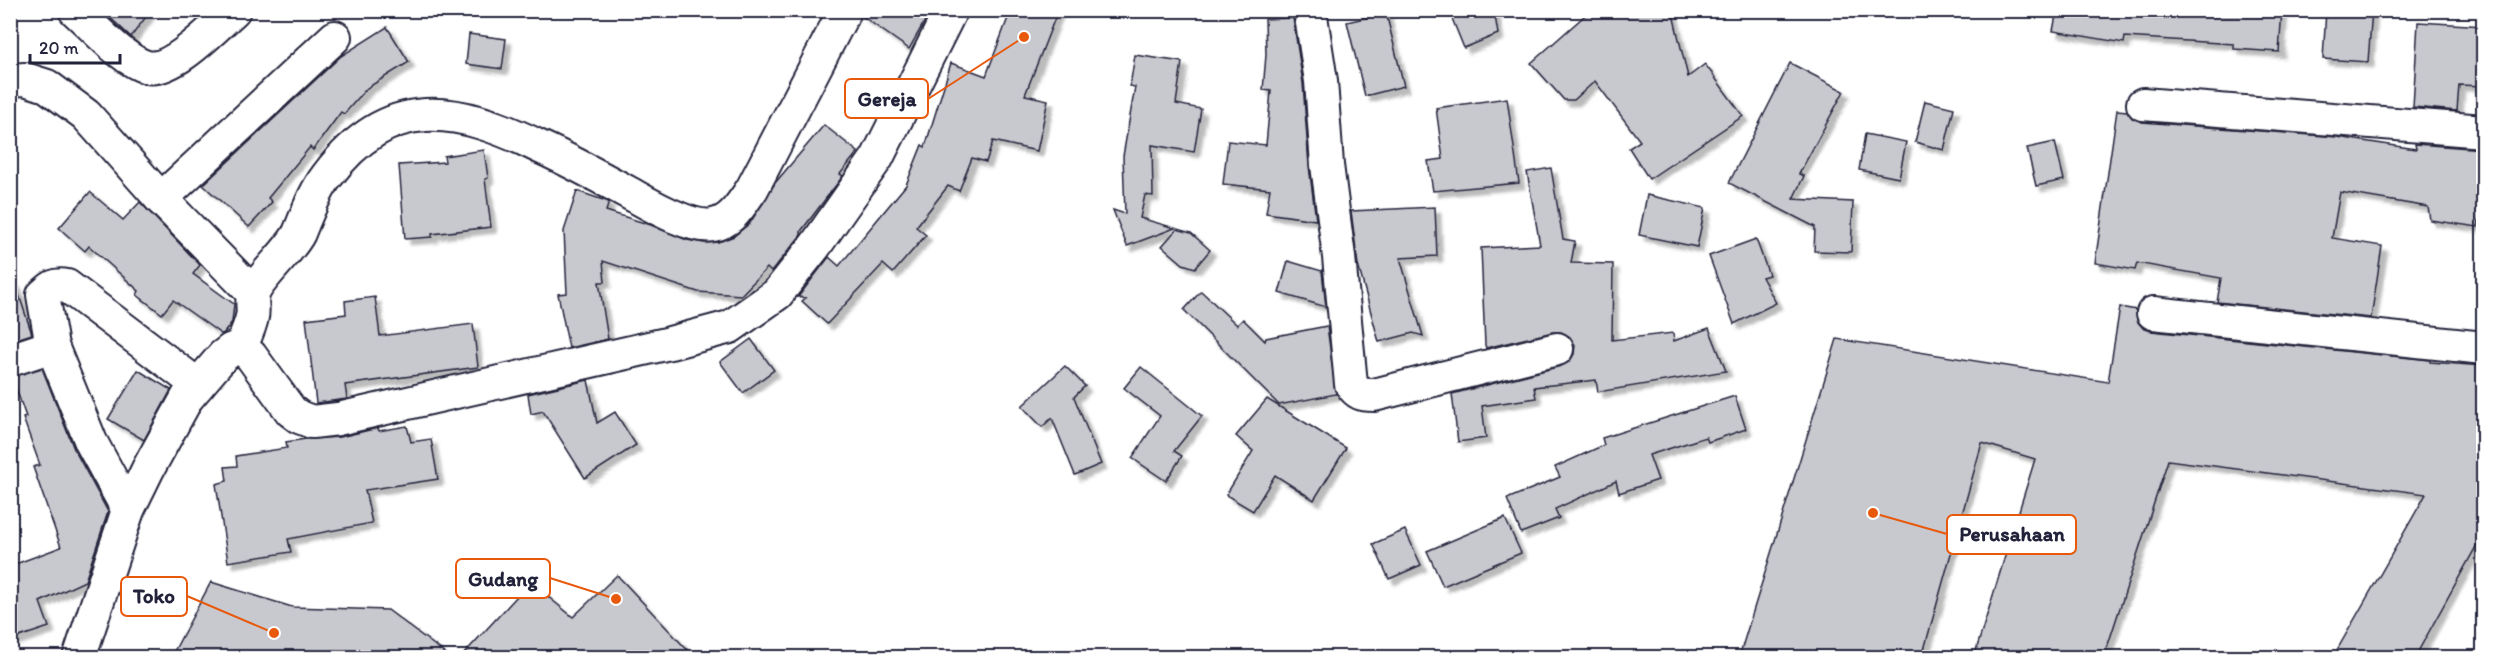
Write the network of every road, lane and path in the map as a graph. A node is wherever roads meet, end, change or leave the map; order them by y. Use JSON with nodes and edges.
{"nodes":[{"id":1,"x":75,"y":10,"type":"edge"},
{"id":2,"x":234,"y":10,"type":"edge"},
{"id":3,"x":844,"y":10,"type":"edge"},
{"id":4,"x":951,"y":10,"type":"edge"},
{"id":5,"x":1310,"y":10,"type":"edge"},
{"id":6,"x":335,"y":37,"type":"dead end"},
{"id":7,"x":10,"y":80,"type":"edge"},
{"id":8,"x":2142,"y":104,"type":"dead end"},
{"id":9,"x":2484,"y":131,"type":"edge"},
{"id":10,"x":161,"y":199,"type":"junction"},
{"id":11,"x":253,"y":293,"type":"junction"},
{"id":12,"x":2153,"y":313,"type":"dead end"},
{"id":13,"x":52,"y":346,"type":"junction"},
{"id":14,"x":241,"y":347,"type":"junction"},
{"id":15,"x":2484,"y":348,"type":"edge"},
{"id":16,"x":1557,"y":349,"type":"dead end"},
{"id":17,"x":10,"y":360,"type":"edge"},
{"id":18,"x":198,"y":385,"type":"junction"},
{"id":19,"x":128,"y":510,"type":"junction"},
{"id":20,"x":79,"y":657,"type":"edge"}],
"edges":[{"from":1,"to":2,"type":"street"},
{"from":3,"to":11,"type":"street"},
{"from":4,"to":14,"type":"street"},
{"from":5,"to":16,"type":"street"},
{"from":6,"to":10,"type":"street"},
{"from":7,"to":10,"type":"street"},
{"from":8,"to":9,"type":"street"},
{"from":10,"to":11,"type":"street"},
{"from":11,"to":14,"type":"street"},
{"from":12,"to":15,"type":"street"},
{"from":13,"to":17,"type":"street"},
{"from":13,"to":18,"type":"street"},
{"from":13,"to":19,"type":"street"},
{"from":14,"to":18,"type":"street"},
{"from":18,"to":19,"type":"street"},
{"from":19,"to":20,"type":"street"}]}
